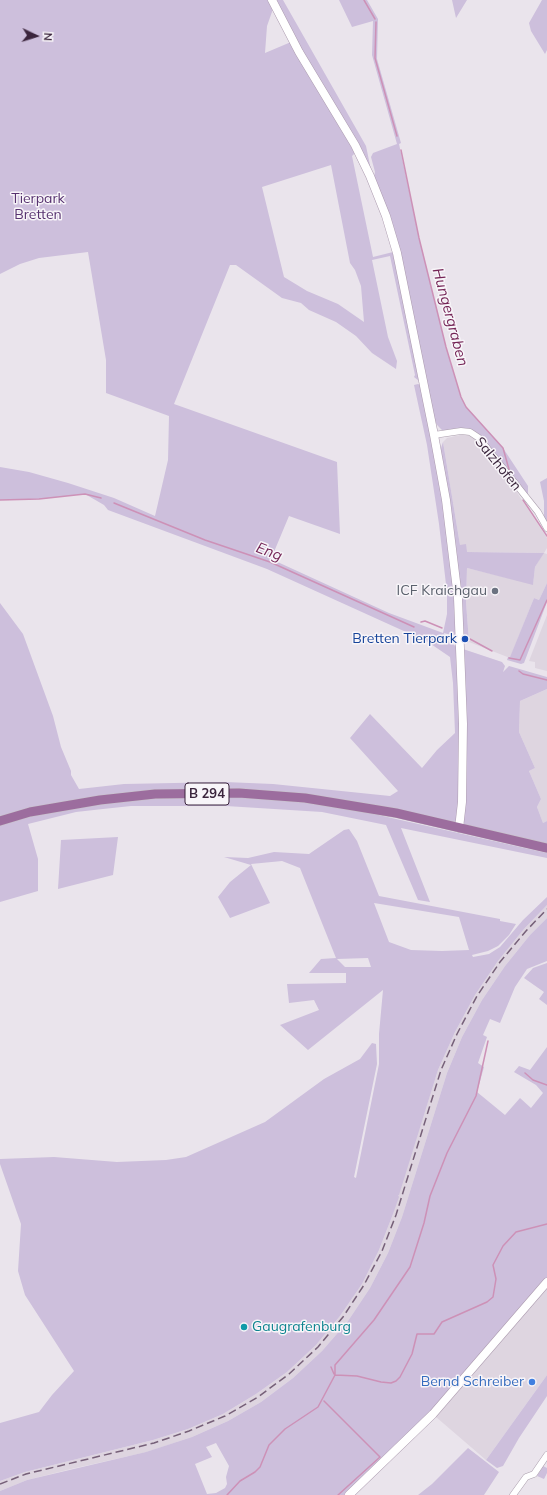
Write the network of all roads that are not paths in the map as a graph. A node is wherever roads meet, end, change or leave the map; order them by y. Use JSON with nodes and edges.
{"nodes":[{"id":1,"x":272,"y":0,"type":"edge"},
{"id":2,"x":434,"y":436,"type":"junction"},
{"id":3,"x":547,"y":528,"type":"edge"},
{"id":4,"x":0,"y":821,"type":"edge"},
{"id":5,"x":459,"y":828,"type":"junction"},
{"id":6,"x":547,"y":848,"type":"edge"},
{"id":7,"x":547,"y":1282,"type":"edge"},
{"id":8,"x":547,"y":1455,"type":"edge"},
{"id":9,"x":349,"y":1495,"type":"edge"},
{"id":10,"x":513,"y":1495,"type":"edge"}],
"edges":[{"from":1,"to":2,"type":"street"},
{"from":2,"to":3,"type":"street","name":"Salzhofen"},
{"from":2,"to":5,"type":"street"},
{"from":4,"to":5,"type":"main road","number":"B 294"},
{"from":5,"to":6,"type":"main road","number":"B 294"},
{"from":7,"to":9,"type":"street"},
{"from":8,"to":10,"type":"street"}]}
